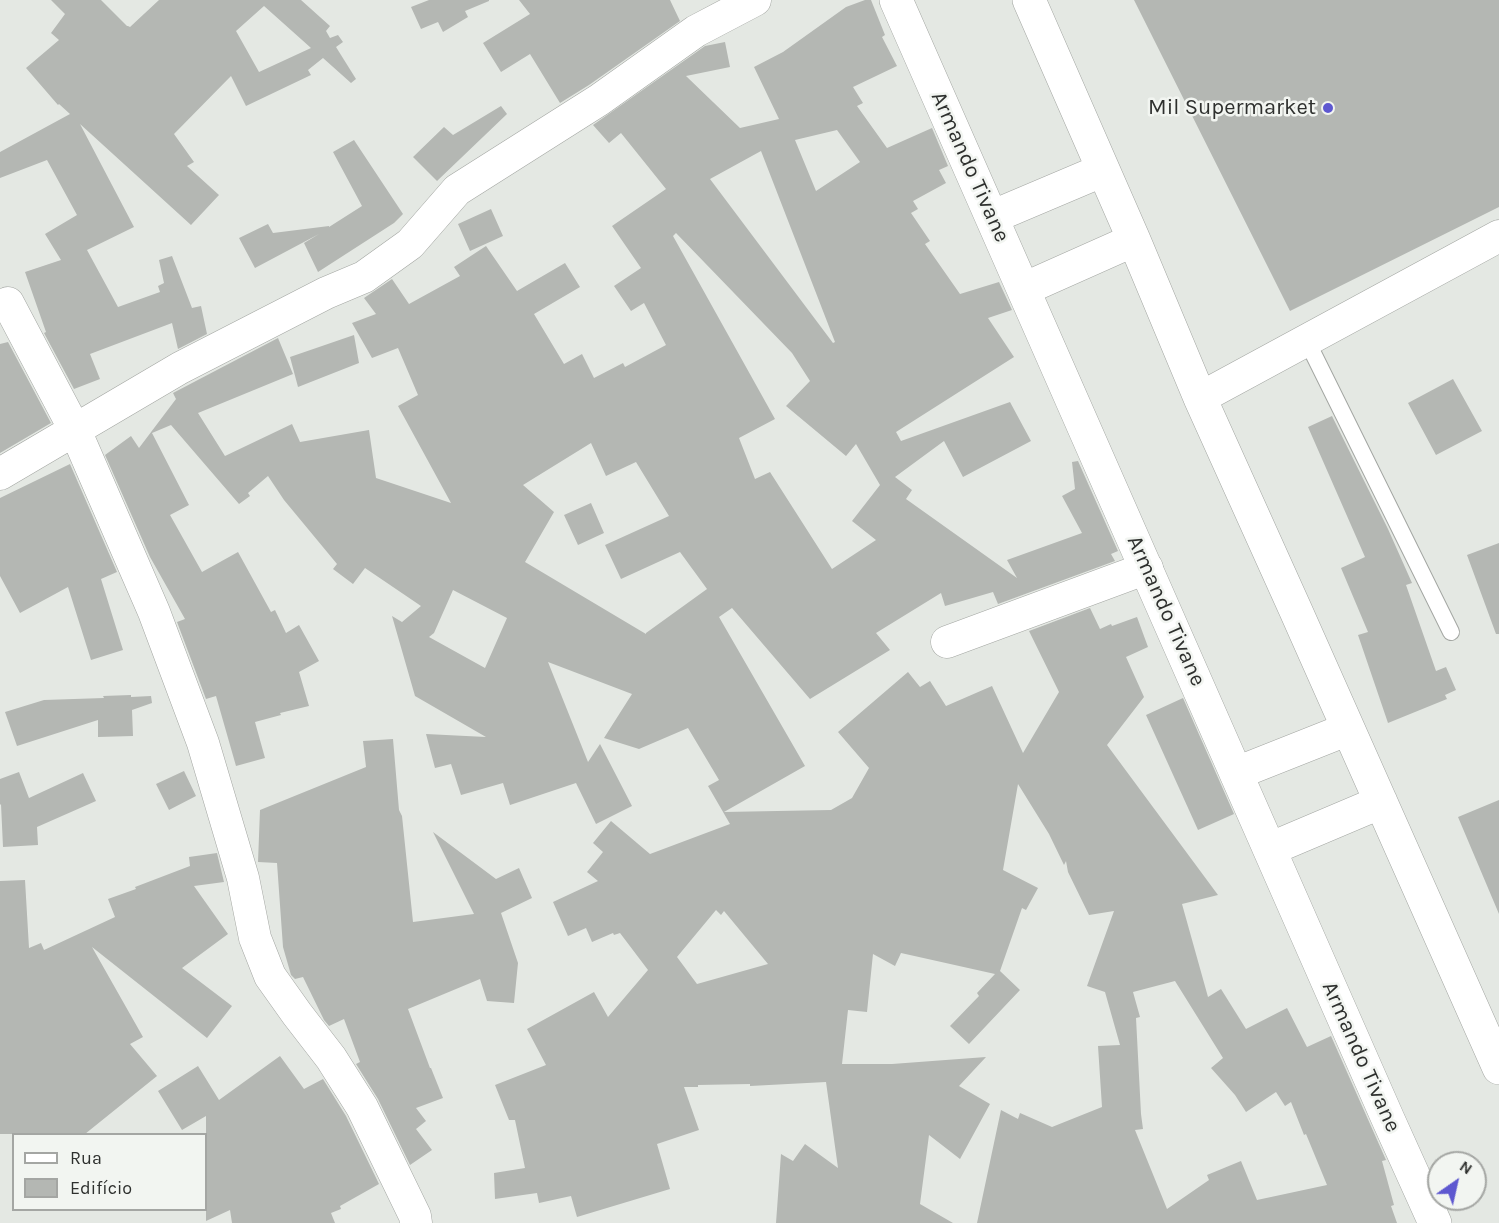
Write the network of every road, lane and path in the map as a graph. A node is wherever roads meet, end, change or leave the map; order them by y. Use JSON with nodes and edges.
{"nodes":[{"id":1,"x":755,"y":0,"type":"edge"},
{"id":2,"x":896,"y":0,"type":"edge"},
{"id":3,"x":1029,"y":0,"type":"edge"},
{"id":4,"x":1103,"y":170,"type":"junction"},
{"id":5,"x":992,"y":218,"type":"junction"},
{"id":6,"x":1499,"y":237,"type":"edge"},
{"id":7,"x":1134,"y":240,"type":"junction"},
{"id":8,"x":1024,"y":289,"type":"junction"},
{"id":9,"x":8,"y":303,"type":"dead end"},
{"id":10,"x":1307,"y":341,"type":"junction"},
{"id":11,"x":1200,"y":398,"type":"junction"},
{"id":12,"x":75,"y":430,"type":"junction"},
{"id":13,"x":0,"y":474,"type":"edge"},
{"id":14,"x":1147,"y":568,"type":"junction"},
{"id":15,"x":1451,"y":632,"type":"dead end"},
{"id":16,"x":947,"y":642,"type":"dead end"},
{"id":17,"x":1348,"y":729,"type":"junction"},
{"id":18,"x":1237,"y":773,"type":"junction"},
{"id":19,"x":1381,"y":802,"type":"junction"},
{"id":20,"x":1270,"y":849,"type":"junction"},
{"id":21,"x":1499,"y":1068,"type":"edge"},
{"id":22,"x":416,"y":1223,"type":"edge"},
{"id":23,"x":1435,"y":1223,"type":"edge"}],
"edges":[{"from":1,"to":12,"type":"street"},
{"from":2,"to":5,"type":"street","name":"Armando Tivane"},
{"from":3,"to":4,"type":"street"},
{"from":4,"to":5,"type":"street"},
{"from":4,"to":7,"type":"street"},
{"from":5,"to":8,"type":"street","name":"Armando Tivane"},
{"from":6,"to":10,"type":"street"},
{"from":7,"to":8,"type":"street"},
{"from":7,"to":11,"type":"street"},
{"from":8,"to":14,"type":"street","name":"Armando Tivane"},
{"from":9,"to":12,"type":"street"},
{"from":10,"to":11,"type":"street"},
{"from":10,"to":15,"type":"lane"},
{"from":11,"to":17,"type":"street"},
{"from":12,"to":13,"type":"street"},
{"from":12,"to":22,"type":"street"},
{"from":14,"to":16,"type":"street"},
{"from":14,"to":18,"type":"street","name":"Armando Tivane"},
{"from":17,"to":18,"type":"street"},
{"from":17,"to":19,"type":"street"},
{"from":18,"to":20,"type":"street","name":"Armando Tivane"},
{"from":19,"to":20,"type":"street"},
{"from":19,"to":21,"type":"street"},
{"from":20,"to":23,"type":"street","name":"Armando Tivane"}]}
